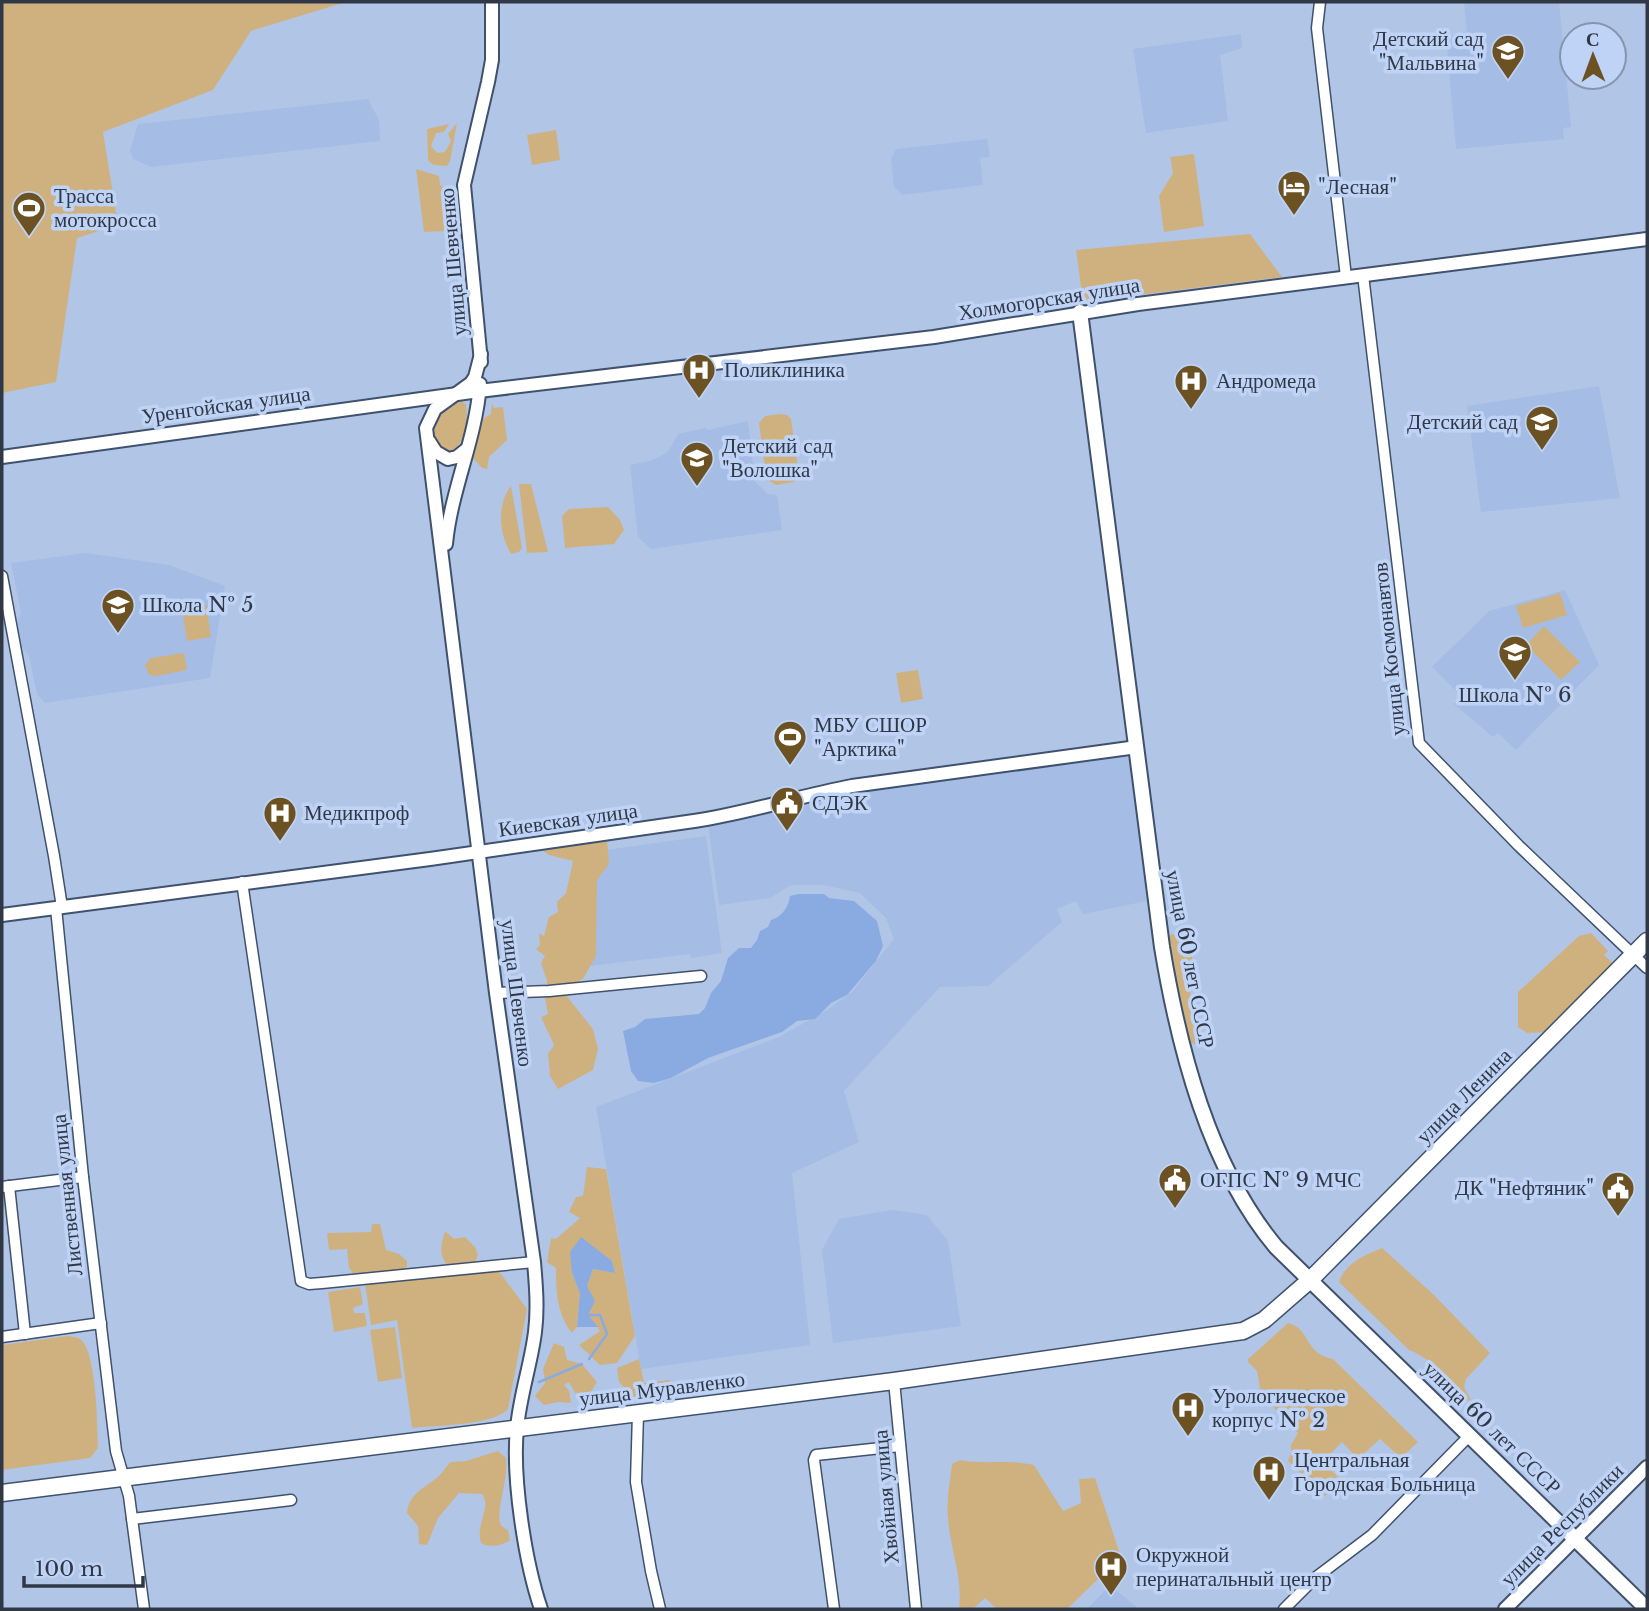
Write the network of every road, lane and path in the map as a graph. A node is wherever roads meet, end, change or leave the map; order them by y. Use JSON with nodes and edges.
{"nodes":[{"id":1,"x":492,"y":2,"type":"edge"},
{"id":2,"x":1320,"y":2,"type":"edge"},
{"id":3,"x":1647,"y":239,"type":"edge"},
{"id":4,"x":1363,"y":275,"type":"junction"},
{"id":5,"x":1346,"y":277,"type":"junction"},
{"id":6,"x":1080,"y":312,"type":"junction"},
{"id":7,"x":481,"y":355,"type":"junction"},
{"id":8,"x":479,"y":391,"type":"junction"},
{"id":9,"x":456,"y":394,"type":"junction"},
{"id":10,"x":397,"y":402,"type":"junction"},
{"id":11,"x":474,"y":419,"type":"junction"},
{"id":12,"x":426,"y":431,"type":"junction"},
{"id":13,"x":467,"y":449,"type":"junction"},
{"id":14,"x":2,"y":457,"type":"edge"},
{"id":15,"x":444,"y":562,"type":"junction"},
{"id":16,"x":2,"y":576,"type":"edge"},
{"id":17,"x":1137,"y":747,"type":"junction"},
{"id":18,"x":480,"y":852,"type":"junction"},
{"id":19,"x":242,"y":882,"type":"junction"},
{"id":20,"x":59,"y":907,"type":"junction"},
{"id":21,"x":2,"y":915,"type":"edge"},
{"id":22,"x":1647,"y":941,"type":"edge"},
{"id":23,"x":1633,"y":955,"type":"junction"},
{"id":24,"x":1647,"y":968,"type":"edge"},
{"id":25,"x":701,"y":976,"type":"dead end"},
{"id":26,"x":496,"y":993,"type":"junction"},
{"id":27,"x":83,"y":1177,"type":"junction"},
{"id":28,"x":5,"y":1187,"type":"edge"},
{"id":29,"x":534,"y":1262,"type":"junction"},
{"id":30,"x":1310,"y":1280,"type":"junction"},
{"id":31,"x":101,"y":1323,"type":"junction"},
{"id":32,"x":25,"y":1334,"type":"junction"},
{"id":33,"x":2,"y":1337,"type":"edge"},
{"id":34,"x":894,"y":1381,"type":"junction"},
{"id":35,"x":638,"y":1413,"type":"junction"},
{"id":36,"x":517,"y":1428,"type":"junction"},
{"id":37,"x":1470,"y":1435,"type":"junction"},
{"id":38,"x":900,"y":1446,"type":"junction"},
{"id":39,"x":1647,"y":1467,"type":"edge"},
{"id":40,"x":123,"y":1477,"type":"junction"},
{"id":41,"x":2,"y":1493,"type":"edge"},
{"id":42,"x":291,"y":1500,"type":"dead end"},
{"id":43,"x":132,"y":1519,"type":"junction"},
{"id":44,"x":1576,"y":1540,"type":"junction"},
{"id":45,"x":144,"y":1609,"type":"edge"},
{"id":46,"x":541,"y":1609,"type":"edge"},
{"id":47,"x":660,"y":1609,"type":"edge"},
{"id":48,"x":834,"y":1609,"type":"edge"},
{"id":49,"x":916,"y":1609,"type":"edge"},
{"id":50,"x":1284,"y":1609,"type":"edge"},
{"id":51,"x":1504,"y":1609,"type":"edge"},
{"id":52,"x":1647,"y":1609,"type":"edge"}],
"edges":[{"from":1,"to":7,"type":"street","name":"улица Шевченко"},
{"from":2,"to":5,"type":"street"},
{"from":3,"to":4,"type":"street","name":"Холмогорская улица"},
{"from":4,"to":5,"type":"street","name":"Холмогорская улица"},
{"from":4,"to":23,"type":"street","name":"улица Космонавтов"},
{"from":5,"to":6,"type":"street","name":"Холмогорская улица"},
{"from":6,"to":8,"type":"street","name":"Холмогорская улица"},
{"from":6,"to":17,"type":"main road","name":"улица 60 лет СССР"},
{"from":7,"to":8,"type":"street","name":"улица Шевченко"},
{"from":7,"to":9,"type":"street"},
{"from":8,"to":9,"type":"street","name":"Холмогорская улица"},
{"from":8,"to":11,"type":"street","name":"улица Шевченко"},
{"from":9,"to":10,"type":"street","name":"Уренгойская улица"},
{"from":9,"to":11,"type":"street"},
{"from":9,"to":12,"type":"street"},
{"from":10,"to":12,"type":"street"},
{"from":10,"to":14,"type":"street","name":"Уренгойская улица"},
{"from":11,"to":13,"type":"street"},
{"from":12,"to":13,"type":"street"},
{"from":12,"to":15,"type":"street"},
{"from":13,"to":15,"type":"street"},
{"from":15,"to":18,"type":"street","name":"улица Шевченко"},
{"from":16,"to":20,"type":"street","name":"Лиственная улица"},
{"from":17,"to":18,"type":"street","name":"Киевская улица"},
{"from":17,"to":30,"type":"main road","name":"улица 60 лет СССР"},
{"from":18,"to":19,"type":"street","name":"Киевская улица"},
{"from":18,"to":26,"type":"street","name":"улица Шевченко"},
{"from":19,"to":20,"type":"street","name":"Киевская улица"},
{"from":19,"to":29,"type":"street"},
{"from":20,"to":21,"type":"street","name":"Киевская улица"},
{"from":20,"to":27,"type":"street","name":"Лиственная улица"},
{"from":22,"to":23,"type":"main road","name":"улица Ленина"},
{"from":23,"to":24,"type":"street","name":"улица Космонавтов"},
{"from":23,"to":30,"type":"main road","name":"улица Ленина"},
{"from":25,"to":26,"type":"street"},
{"from":26,"to":29,"type":"street","name":"улица Шевченко"},
{"from":27,"to":28,"type":"street"},
{"from":27,"to":31,"type":"street","name":"Лиственная улица"},
{"from":28,"to":32,"type":"street"},
{"from":29,"to":36,"type":"street","name":"улица Шевченко"},
{"from":30,"to":34,"type":"main road","name":"улица Муравленко"},
{"from":30,"to":37,"type":"main road","name":"улица 60 лет СССР"},
{"from":31,"to":32,"type":"street"},
{"from":31,"to":40,"type":"street","name":"Лиственная улица"},
{"from":32,"to":33,"type":"street"},
{"from":34,"to":35,"type":"main road","name":"улица Муравленко"},
{"from":34,"to":38,"type":"street","name":"Хвойная улица"},
{"from":35,"to":36,"type":"main road","name":"улица Муравленко"},
{"from":35,"to":47,"type":"street"},
{"from":36,"to":40,"type":"main road","name":"улица Муравленко"},
{"from":36,"to":46,"type":"street","name":"улица Шевченко"},
{"from":37,"to":44,"type":"main road","name":"улица 60 лет СССР"},
{"from":37,"to":50,"type":"street"},
{"from":38,"to":48,"type":"street"},
{"from":38,"to":49,"type":"street","name":"Хвойная улица"},
{"from":39,"to":44,"type":"street","name":"улица Республики"},
{"from":40,"to":41,"type":"main road","name":"улица Муравленко"},
{"from":40,"to":43,"type":"street","name":"Лиственная улица"},
{"from":42,"to":43,"type":"street"},
{"from":43,"to":45,"type":"street","name":"Лиственная улица"},
{"from":44,"to":51,"type":"street","name":"улица Республики"},
{"from":44,"to":52,"type":"main road","name":"улица 60 лет СССР"}]}
